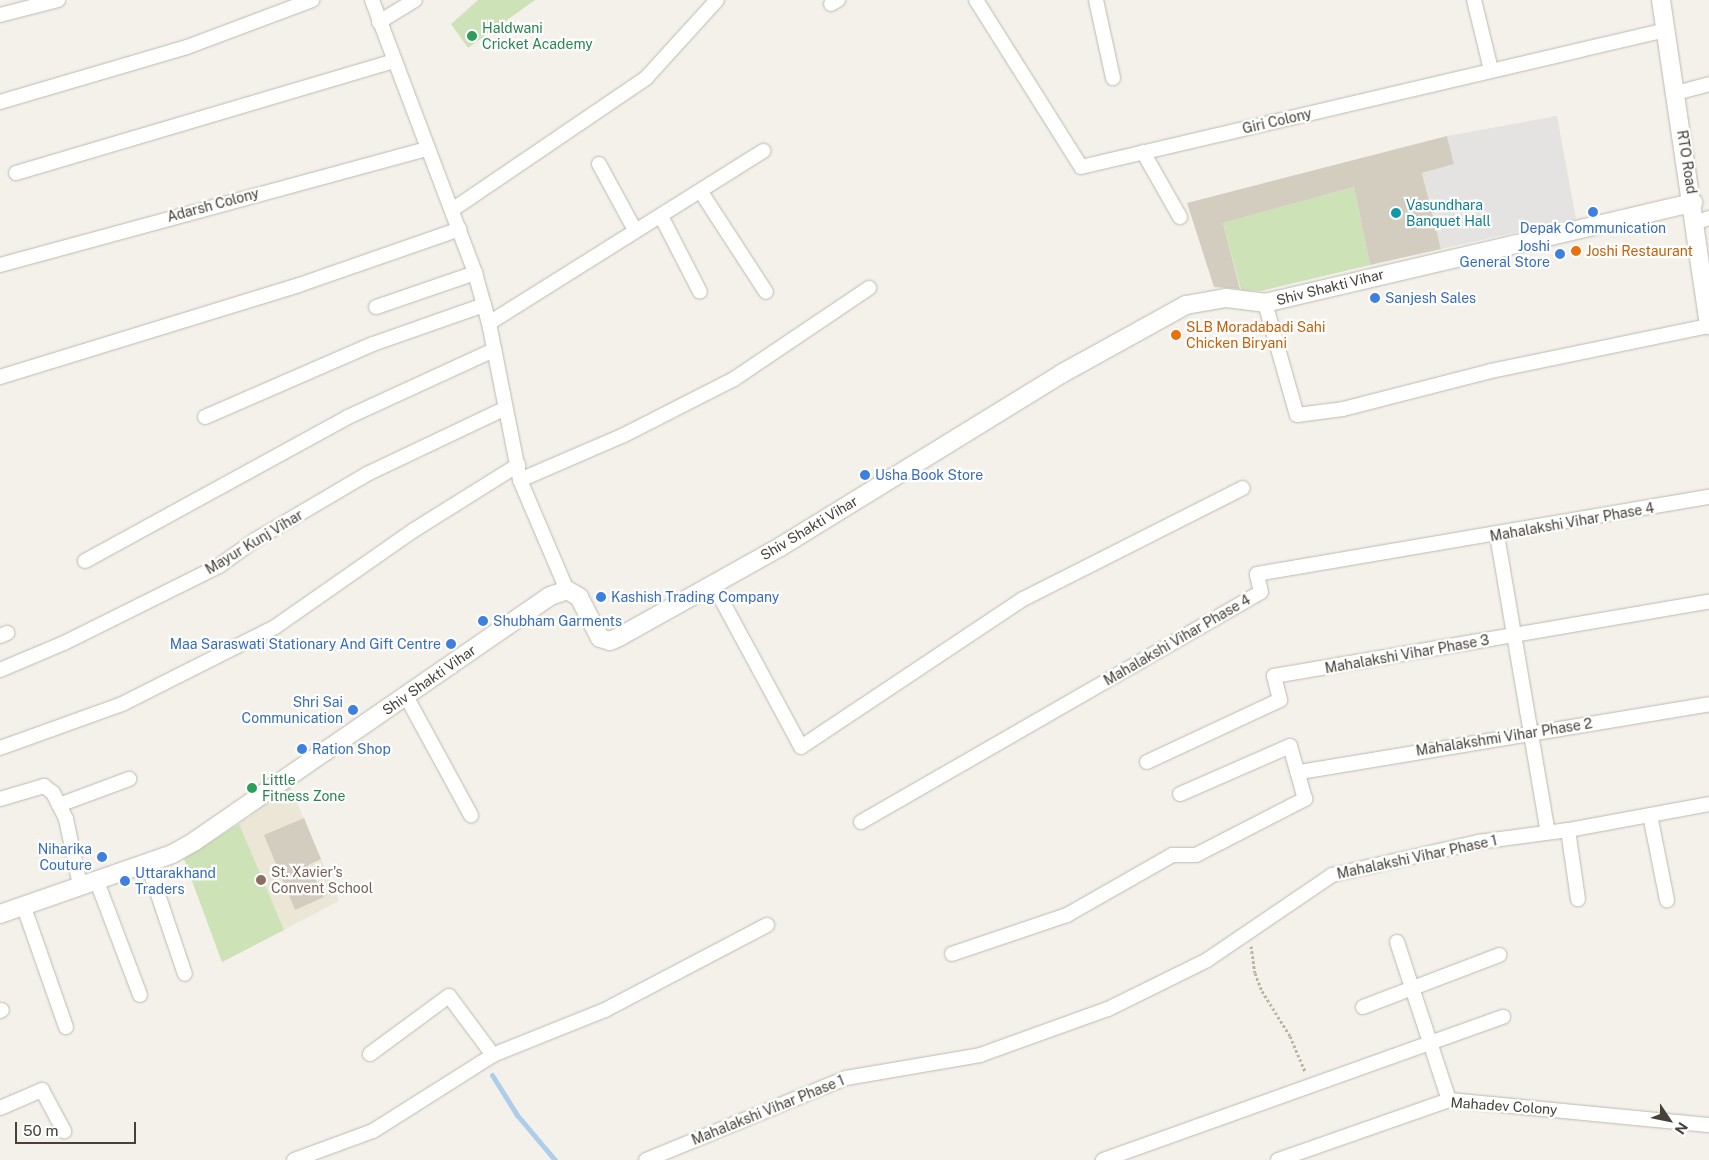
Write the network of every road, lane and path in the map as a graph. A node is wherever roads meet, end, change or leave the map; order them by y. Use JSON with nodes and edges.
{"nodes":[{"id":1,"x":58,"y":0,"type":"edge"},
{"id":2,"x":312,"y":0,"type":"edge"},
{"id":3,"x":372,"y":0,"type":"edge"},
{"id":4,"x":416,"y":0,"type":"edge"},
{"id":5,"x":717,"y":0,"type":"edge"},
{"id":6,"x":976,"y":0,"type":"edge"},
{"id":7,"x":1096,"y":0,"type":"edge"},
{"id":8,"x":1474,"y":0,"type":"edge"},
{"id":9,"x":1661,"y":0,"type":"edge"},
{"id":10,"x":0,"y":15,"type":"edge"},
{"id":11,"x":379,"y":22,"type":"junction"},
{"id":12,"x":1666,"y":30,"type":"junction"},
{"id":13,"x":394,"y":61,"type":"junction"},
{"id":14,"x":1490,"y":70,"type":"junction"},
{"id":15,"x":1114,"y":78,"type":"dead end"},
{"id":16,"x":1709,"y":84,"type":"edge"},
{"id":17,"x":1676,"y":93,"type":"junction"},
{"id":18,"x":0,"y":102,"type":"edge"},
{"id":19,"x":428,"y":149,"type":"junction"},
{"id":20,"x":763,"y":151,"type":"dead end"},
{"id":21,"x":1143,"y":152,"type":"junction"},
{"id":22,"x":599,"y":164,"type":"dead end"},
{"id":23,"x":16,"y":173,"type":"dead end"},
{"id":24,"x":701,"y":192,"type":"junction"},
{"id":25,"x":1693,"y":203,"type":"junction"},
{"id":26,"x":452,"y":210,"type":"junction"},
{"id":27,"x":660,"y":216,"type":"junction"},
{"id":28,"x":1180,"y":217,"type":"dead end"},
{"id":29,"x":1702,"y":220,"type":"edge"},
{"id":30,"x":460,"y":229,"type":"junction"},
{"id":31,"x":635,"y":230,"type":"junction"},
{"id":32,"x":0,"y":265,"type":"edge"},
{"id":33,"x":475,"y":273,"type":"junction"},
{"id":34,"x":869,"y":288,"type":"dead end"},
{"id":35,"x":700,"y":292,"type":"dead end"},
{"id":36,"x":766,"y":292,"type":"dead end"},
{"id":37,"x":1265,"y":303,"type":"junction"},
{"id":38,"x":484,"y":305,"type":"junction"},
{"id":39,"x":376,"y":307,"type":"dead end"},
{"id":40,"x":489,"y":323,"type":"junction"},
{"id":41,"x":1709,"y":326,"type":"edge"},
{"id":42,"x":494,"y":350,"type":"junction"},
{"id":43,"x":0,"y":377,"type":"edge"},
{"id":44,"x":504,"y":409,"type":"junction"},
{"id":45,"x":205,"y":417,"type":"dead end"},
{"id":46,"x":518,"y":465,"type":"junction"},
{"id":47,"x":520,"y":480,"type":"junction"},
{"id":48,"x":1243,"y":488,"type":"dead end"},
{"id":49,"x":1709,"y":497,"type":"edge"},
{"id":50,"x":1497,"y":534,"type":"junction"},
{"id":51,"x":85,"y":561,"type":"dead end"},
{"id":52,"x":713,"y":584,"type":"junction"},
{"id":53,"x":567,"y":590,"type":"junction"},
{"id":54,"x":1709,"y":602,"type":"edge"},
{"id":55,"x":1516,"y":635,"type":"junction"},
{"id":56,"x":0,"y":670,"type":"edge"},
{"id":57,"x":406,"y":696,"type":"junction"},
{"id":58,"x":1709,"y":704,"type":"edge"},
{"id":59,"x":1532,"y":732,"type":"junction"},
{"id":60,"x":0,"y":748,"type":"edge"},
{"id":61,"x":1147,"y":762,"type":"dead end"},
{"id":62,"x":1300,"y":772,"type":"junction"},
{"id":63,"x":129,"y":779,"type":"dead end"},
{"id":64,"x":1180,"y":794,"type":"dead end"},
{"id":65,"x":0,"y":799,"type":"edge"},
{"id":66,"x":1709,"y":804,"type":"edge"},
{"id":67,"x":59,"y":805,"type":"junction"},
{"id":68,"x":471,"y":815,"type":"dead end"},
{"id":69,"x":1650,"y":815,"type":"junction"},
{"id":70,"x":861,"y":822,"type":"dead end"},
{"id":71,"x":1568,"y":830,"type":"junction"},
{"id":72,"x":1548,"y":832,"type":"junction"},
{"id":73,"x":147,"y":862,"type":"junction"},
{"id":74,"x":88,"y":882,"type":"junction"},
{"id":75,"x":1578,"y":899,"type":"dead end"},
{"id":76,"x":1667,"y":900,"type":"dead end"},
{"id":77,"x":21,"y":907,"type":"junction"},
{"id":78,"x":0,"y":914,"type":"edge"},
{"id":79,"x":767,"y":925,"type":"dead end"},
{"id":80,"x":1250,"y":930,"type":"junction"},
{"id":81,"x":1397,"y":942,"type":"dead end"},
{"id":82,"x":952,"y":954,"type":"dead end"},
{"id":83,"x":1499,"y":955,"type":"dead end"},
{"id":84,"x":185,"y":974,"type":"dead end"},
{"id":85,"x":1413,"y":988,"type":"junction"},
{"id":86,"x":140,"y":995,"type":"dead end"},
{"id":87,"x":1363,"y":1007,"type":"dead end"},
{"id":88,"x":1503,"y":1018,"type":"dead end"},
{"id":89,"x":66,"y":1027,"type":"dead end"},
{"id":90,"x":1429,"y":1043,"type":"junction"},
{"id":91,"x":370,"y":1054,"type":"dead end"},
{"id":92,"x":493,"y":1054,"type":"junction"},
{"id":93,"x":1310,"y":1086,"type":"junction"},
{"id":94,"x":1450,"y":1100,"type":"junction"},
{"id":95,"x":0,"y":1108,"type":"edge"},
{"id":96,"x":1709,"y":1125,"type":"edge"},
{"id":97,"x":64,"y":1132,"type":"dead end"},
{"id":98,"x":294,"y":1160,"type":"edge"},
{"id":99,"x":646,"y":1160,"type":"edge"},
{"id":100,"x":1103,"y":1160,"type":"edge"},
{"id":101,"x":1278,"y":1160,"type":"edge"}],
"edges":[{"from":1,"to":10,"type":"street"},
{"from":2,"to":18,"type":"street"},
{"from":3,"to":11,"type":"street"},
{"from":4,"to":11,"type":"street"},
{"from":5,"to":26,"type":"street"},
{"from":6,"to":21,"type":"street","name":"Giri Colony"},
{"from":7,"to":15,"type":"street"},
{"from":8,"to":14,"type":"street"},
{"from":9,"to":12,"type":"street","name":"RTO Road"},
{"from":11,"to":13,"type":"street"},
{"from":12,"to":14,"type":"street","name":"Giri Colony"},
{"from":12,"to":17,"type":"street","name":"RTO Road"},
{"from":13,"to":19,"type":"street"},
{"from":13,"to":23,"type":"street"},
{"from":14,"to":21,"type":"street","name":"Giri Colony"},
{"from":16,"to":17,"type":"street"},
{"from":17,"to":25,"type":"street","name":"RTO Road"},
{"from":19,"to":26,"type":"street"},
{"from":19,"to":32,"type":"street","name":"Adarsh Colony"},
{"from":20,"to":24,"type":"street"},
{"from":21,"to":28,"type":"street"},
{"from":22,"to":31,"type":"street"},
{"from":24,"to":27,"type":"street"},
{"from":24,"to":36,"type":"street"},
{"from":25,"to":29,"type":"street","name":"RTO Road"},
{"from":25,"to":37,"type":"street","name":"Shiv Shakti Vihar"},
{"from":26,"to":30,"type":"street"},
{"from":27,"to":31,"type":"street"},
{"from":27,"to":35,"type":"street"},
{"from":29,"to":41,"type":"street","name":"RTO Road"},
{"from":30,"to":33,"type":"street"},
{"from":30,"to":43,"type":"street"},
{"from":31,"to":40,"type":"street"},
{"from":33,"to":38,"type":"street"},
{"from":33,"to":39,"type":"street"},
{"from":34,"to":47,"type":"street"},
{"from":37,"to":41,"type":"street"},
{"from":37,"to":52,"type":"street","name":"Shiv Shakti Vihar"},
{"from":38,"to":40,"type":"street"},
{"from":38,"to":45,"type":"street"},
{"from":40,"to":42,"type":"street"},
{"from":42,"to":44,"type":"street"},
{"from":42,"to":51,"type":"street"},
{"from":44,"to":46,"type":"street"},
{"from":44,"to":56,"type":"street","name":"Mayur Kunj Vihar"},
{"from":46,"to":47,"type":"street"},
{"from":46,"to":60,"type":"street"},
{"from":47,"to":53,"type":"street"},
{"from":48,"to":52,"type":"street"},
{"from":49,"to":50,"type":"street","name":"Mahalakshi Vihar Phase 4"},
{"from":50,"to":55,"type":"street"},
{"from":50,"to":70,"type":"street","name":"Mahalakshi Vihar Phase 4"},
{"from":52,"to":53,"type":"street","name":"Shiv Shakti Vihar"},
{"from":53,"to":57,"type":"street","name":"Shiv Shakti Vihar"},
{"from":54,"to":55,"type":"street","name":"Mahalakshi Vihar Phase 3"},
{"from":55,"to":59,"type":"street"},
{"from":55,"to":61,"type":"street","name":"Mahalakshi Vihar Phase 3"},
{"from":57,"to":68,"type":"street"},
{"from":57,"to":73,"type":"street","name":"Shiv Shakti Vihar"},
{"from":58,"to":59,"type":"street","name":"Mahalakshmi Vihar Phase 2"},
{"from":59,"to":62,"type":"street","name":"Mahalakshmi Vihar Phase 2"},
{"from":59,"to":72,"type":"street"},
{"from":62,"to":64,"type":"street"},
{"from":62,"to":82,"type":"street"},
{"from":63,"to":67,"type":"street"},
{"from":65,"to":67,"type":"street"},
{"from":66,"to":69,"type":"street","name":"Mahalakshi Vihar Phase 1"},
{"from":67,"to":74,"type":"street"},
{"from":69,"to":71,"type":"street","name":"Mahalakshi Vihar Phase 1"},
{"from":69,"to":76,"type":"street"},
{"from":71,"to":72,"type":"street","name":"Mahalakshi Vihar Phase 1"},
{"from":71,"to":75,"type":"street"},
{"from":72,"to":80,"type":"street","name":"Mahalakshi Vihar Phase 1"},
{"from":73,"to":74,"type":"street","name":"Shiv Shakti Vihar"},
{"from":73,"to":84,"type":"street"},
{"from":74,"to":77,"type":"street","name":"Shiv Shakti Vihar"},
{"from":74,"to":86,"type":"street"},
{"from":77,"to":78,"type":"street","name":"Shiv Shakti Vihar"},
{"from":77,"to":89,"type":"street"},
{"from":79,"to":92,"type":"street"},
{"from":80,"to":93,"type":"path"},
{"from":80,"to":99,"type":"street","name":"Mahalakshi Vihar Phase 1"},
{"from":81,"to":85,"type":"street"},
{"from":83,"to":85,"type":"street"},
{"from":85,"to":87,"type":"street"},
{"from":85,"to":90,"type":"street"},
{"from":88,"to":90,"type":"street"},
{"from":90,"to":93,"type":"street"},
{"from":90,"to":94,"type":"street"},
{"from":91,"to":92,"type":"street"},
{"from":92,"to":98,"type":"street"},
{"from":93,"to":100,"type":"street"},
{"from":94,"to":96,"type":"street","name":"Mahadev Colony"},
{"from":94,"to":101,"type":"street","name":"Mahadev Colony"},
{"from":95,"to":97,"type":"street"}]}
